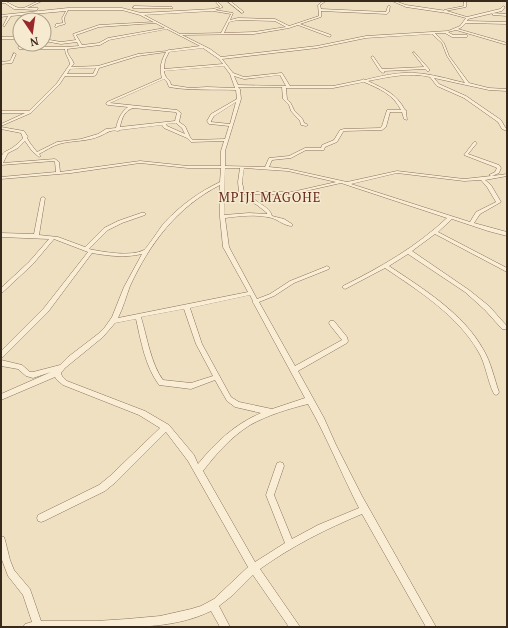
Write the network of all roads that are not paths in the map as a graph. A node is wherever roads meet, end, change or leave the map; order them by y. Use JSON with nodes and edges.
{"nodes":[{"id":1,"x":41,"y":1,"type":"edge"},
{"id":2,"x":228,"y":1,"type":"edge"},
{"id":3,"x":325,"y":1,"type":"edge"},
{"id":4,"x":393,"y":1,"type":"edge"},
{"id":5,"x":465,"y":1,"type":"edge"},
{"id":6,"x":1,"y":2,"type":"edge"},
{"id":7,"x":89,"y":2,"type":"dead end"},
{"id":8,"x":139,"y":2,"type":"dead end"},
{"id":9,"x":217,"y":2,"type":"edge"},
{"id":10,"x":389,"y":6,"type":"dead end"},
{"id":11,"x":134,"y":7,"type":"junction"},
{"id":12,"x":504,"y":7,"type":"dead end"},
{"id":13,"x":23,"y":8,"type":"junction"},
{"id":14,"x":85,"y":8,"type":"junction"},
{"id":15,"x":172,"y":8,"type":"dead end"},
{"id":16,"x":68,"y":9,"type":"junction"},
{"id":17,"x":120,"y":9,"type":"junction"},
{"id":18,"x":54,"y":10,"type":"junction"},
{"id":19,"x":213,"y":10,"type":"junction"},
{"id":20,"x":319,"y":10,"type":"junction"},
{"id":21,"x":441,"y":11,"type":"junction"},
{"id":22,"x":243,"y":12,"type":"dead end"},
{"id":23,"x":141,"y":14,"type":"junction"},
{"id":24,"x":485,"y":14,"type":"junction"},
{"id":25,"x":494,"y":14,"type":"junction"},
{"id":26,"x":10,"y":15,"type":"junction"},
{"id":27,"x":507,"y":15,"type":"edge"},
{"id":28,"x":1,"y":16,"type":"edge"},
{"id":29,"x":467,"y":20,"type":"junction"},
{"id":30,"x":119,"y":21,"type":"dead end"},
{"id":31,"x":229,"y":21,"type":"junction"},
{"id":32,"x":156,"y":22,"type":"junction"},
{"id":33,"x":502,"y":22,"type":"junction"},
{"id":34,"x":507,"y":23,"type":"edge"},
{"id":35,"x":140,"y":24,"type":"junction"},
{"id":36,"x":298,"y":24,"type":"junction"},
{"id":37,"x":4,"y":26,"type":"dead end"},
{"id":38,"x":56,"y":27,"type":"dead end"},
{"id":39,"x":167,"y":28,"type":"junction"},
{"id":40,"x":289,"y":28,"type":"junction"},
{"id":41,"x":457,"y":30,"type":"junction"},
{"id":42,"x":453,"y":31,"type":"junction"},
{"id":43,"x":445,"y":32,"type":"junction"},
{"id":44,"x":433,"y":33,"type":"junction"},
{"id":45,"x":179,"y":34,"type":"junction"},
{"id":46,"x":222,"y":34,"type":"junction"},
{"id":47,"x":330,"y":36,"type":"dead end"},
{"id":48,"x":467,"y":36,"type":"junction"},
{"id":49,"x":480,"y":37,"type":"junction"},
{"id":50,"x":1,"y":38,"type":"edge"},
{"id":51,"x":12,"y":38,"type":"edge"},
{"id":52,"x":52,"y":41,"type":"edge"},
{"id":53,"x":78,"y":41,"type":"junction"},
{"id":54,"x":507,"y":44,"type":"edge"},
{"id":55,"x":81,"y":46,"type":"junction"},
{"id":56,"x":203,"y":47,"type":"junction"},
{"id":57,"x":52,"y":48,"type":"edge"},
{"id":58,"x":66,"y":48,"type":"junction"},
{"id":59,"x":169,"y":50,"type":"junction"},
{"id":60,"x":414,"y":53,"type":"dead end"},
{"id":61,"x":15,"y":54,"type":"dead end"},
{"id":62,"x":372,"y":57,"type":"dead end"},
{"id":63,"x":220,"y":58,"type":"junction"},
{"id":64,"x":1,"y":63,"type":"edge"},
{"id":65,"x":225,"y":65,"type":"junction"},
{"id":66,"x":98,"y":67,"type":"junction"},
{"id":67,"x":71,"y":68,"type":"junction"},
{"id":68,"x":426,"y":68,"type":"junction"},
{"id":69,"x":162,"y":70,"type":"junction"},
{"id":70,"x":381,"y":70,"type":"junction"},
{"id":71,"x":232,"y":74,"type":"junction"},
{"id":72,"x":65,"y":75,"type":"junction"},
{"id":73,"x":426,"y":75,"type":"junction"},
{"id":74,"x":388,"y":76,"type":"junction"},
{"id":75,"x":432,"y":76,"type":"junction"},
{"id":76,"x":164,"y":78,"type":"junction"},
{"id":77,"x":246,"y":78,"type":"junction"},
{"id":78,"x":363,"y":80,"type":"junction"},
{"id":79,"x":468,"y":85,"type":"junction"},
{"id":80,"x":267,"y":86,"type":"junction"},
{"id":81,"x":237,"y":87,"type":"junction"},
{"id":82,"x":287,"y":87,"type":"junction"},
{"id":83,"x":507,"y":90,"type":"edge"},
{"id":84,"x":239,"y":99,"type":"junction"},
{"id":85,"x":135,"y":107,"type":"junction"},
{"id":86,"x":404,"y":111,"type":"junction"},
{"id":87,"x":1,"y":112,"type":"edge"},
{"id":88,"x":30,"y":112,"type":"junction"},
{"id":89,"x":406,"y":119,"type":"dead end"},
{"id":90,"x":177,"y":122,"type":"junction"},
{"id":91,"x":164,"y":124,"type":"junction"},
{"id":92,"x":231,"y":125,"type":"junction"},
{"id":93,"x":306,"y":125,"type":"dead end"},
{"id":94,"x":1,"y":127,"type":"edge"},
{"id":95,"x":118,"y":130,"type":"junction"},
{"id":96,"x":507,"y":130,"type":"edge"},
{"id":97,"x":26,"y":137,"type":"junction"},
{"id":98,"x":188,"y":138,"type":"junction"},
{"id":99,"x":225,"y":140,"type":"junction"},
{"id":100,"x":475,"y":143,"type":"dead end"},
{"id":101,"x":37,"y":153,"type":"junction"},
{"id":102,"x":42,"y":161,"type":"junction"},
{"id":103,"x":1,"y":163,"type":"edge"},
{"id":104,"x":223,"y":167,"type":"junction"},
{"id":105,"x":242,"y":167,"type":"junction"},
{"id":106,"x":266,"y":169,"type":"junction"},
{"id":107,"x":58,"y":173,"type":"junction"},
{"id":108,"x":507,"y":175,"type":"edge"},
{"id":109,"x":1,"y":178,"type":"edge"},
{"id":110,"x":454,"y":179,"type":"junction"},
{"id":111,"x":482,"y":179,"type":"junction"},
{"id":112,"x":223,"y":182,"type":"junction"},
{"id":113,"x":344,"y":182,"type":"junction"},
{"id":114,"x":247,"y":193,"type":"junction"},
{"id":115,"x":44,"y":198,"type":"dead end"},
{"id":116,"x":143,"y":214,"type":"dead end"},
{"id":117,"x":270,"y":216,"type":"junction"},
{"id":118,"x":222,"y":217,"type":"junction"},
{"id":119,"x":451,"y":217,"type":"junction"},
{"id":120,"x":471,"y":224,"type":"junction"},
{"id":121,"x":290,"y":225,"type":"dead end"},
{"id":122,"x":435,"y":232,"type":"junction"},
{"id":123,"x":507,"y":234,"type":"edge"},
{"id":124,"x":1,"y":236,"type":"edge"},
{"id":125,"x":36,"y":236,"type":"junction"},
{"id":126,"x":52,"y":238,"type":"junction"},
{"id":127,"x":88,"y":250,"type":"junction"},
{"id":128,"x":145,"y":251,"type":"junction"},
{"id":129,"x":408,"y":251,"type":"junction"},
{"id":130,"x":386,"y":266,"type":"junction"},
{"id":131,"x":327,"y":268,"type":"dead end"},
{"id":132,"x":507,"y":270,"type":"edge"},
{"id":133,"x":345,"y":287,"type":"dead end"},
{"id":134,"x":1,"y":291,"type":"edge"},
{"id":135,"x":251,"y":293,"type":"junction"},
{"id":136,"x":255,"y":302,"type":"junction"},
{"id":137,"x":186,"y":306,"type":"junction"},
{"id":138,"x":138,"y":316,"type":"junction"},
{"id":139,"x":113,"y":321,"type":"junction"},
{"id":140,"x":332,"y":322,"type":"dead end"},
{"id":141,"x":504,"y":327,"type":"dead end"},
{"id":142,"x":1,"y":355,"type":"edge"},
{"id":143,"x":1,"y":363,"type":"edge"},
{"id":144,"x":59,"y":370,"type":"junction"},
{"id":145,"x":294,"y":370,"type":"junction"},
{"id":146,"x":216,"y":377,"type":"junction"},
{"id":147,"x":496,"y":392,"type":"dead end"},
{"id":148,"x":1,"y":397,"type":"edge"},
{"id":149,"x":310,"y":400,"type":"junction"},
{"id":150,"x":273,"y":412,"type":"junction"},
{"id":151,"x":166,"y":427,"type":"junction"},
{"id":152,"x":280,"y":466,"type":"dead end"},
{"id":153,"x":199,"y":469,"type":"junction"},
{"id":154,"x":363,"y":510,"type":"junction"},
{"id":155,"x":41,"y":518,"type":"dead end"},
{"id":156,"x":1,"y":540,"type":"edge"},
{"id":157,"x":290,"y":545,"type":"junction"},
{"id":158,"x":254,"y":568,"type":"junction"},
{"id":159,"x":213,"y":605,"type":"junction"},
{"id":160,"x":33,"y":626,"type":"edge"},
{"id":161,"x":225,"y":627,"type":"edge"},
{"id":162,"x":295,"y":627,"type":"edge"},
{"id":163,"x":431,"y":627,"type":"edge"}],
"edges":[{"from":1,"to":13,"type":"street"},
{"from":2,"to":22,"type":"street"},
{"from":3,"to":20,"type":"street"},
{"from":4,"to":21,"type":"street"},
{"from":5,"to":21,"type":"street"},
{"from":6,"to":13,"type":"street"},
{"from":7,"to":14,"type":"street"},
{"from":8,"to":11,"type":"street"},
{"from":9,"to":19,"type":"street"},
{"from":10,"to":20,"type":"street"},
{"from":11,"to":15,"type":"street"},
{"from":11,"to":17,"type":"street"},
{"from":12,"to":24,"type":"street"},
{"from":13,"to":18,"type":"street"},
{"from":14,"to":16,"type":"street"},
{"from":14,"to":17,"type":"street"},
{"from":16,"to":18,"type":"street"},
{"from":16,"to":38,"type":"street"},
{"from":17,"to":23,"type":"street"},
{"from":18,"to":26,"type":"street"},
{"from":19,"to":23,"type":"street"},
{"from":19,"to":31,"type":"street"},
{"from":20,"to":36,"type":"street"},
{"from":21,"to":29,"type":"street"},
{"from":23,"to":32,"type":"street"},
{"from":24,"to":25,"type":"street"},
{"from":24,"to":29,"type":"street"},
{"from":25,"to":27,"type":"street"},
{"from":25,"to":33,"type":"street"},
{"from":26,"to":28,"type":"street"},
{"from":26,"to":37,"type":"street"},
{"from":29,"to":33,"type":"street"},
{"from":29,"to":41,"type":"street"},
{"from":30,"to":35,"type":"street"},
{"from":31,"to":40,"type":"street"},
{"from":31,"to":46,"type":"street"},
{"from":32,"to":35,"type":"street"},
{"from":32,"to":39,"type":"street"},
{"from":33,"to":34,"type":"street"},
{"from":35,"to":53,"type":"street"},
{"from":36,"to":40,"type":"street"},
{"from":36,"to":47,"type":"street"},
{"from":39,"to":45,"type":"street"},
{"from":39,"to":55,"type":"street"},
{"from":40,"to":46,"type":"street"},
{"from":41,"to":42,"type":"street"},
{"from":41,"to":49,"type":"street"},
{"from":42,"to":43,"type":"street"},
{"from":42,"to":48,"type":"street"},
{"from":43,"to":44,"type":"street"},
{"from":43,"to":48,"type":"street"},
{"from":44,"to":63,"type":"street"},
{"from":44,"to":79,"type":"street"},
{"from":45,"to":46,"type":"street"},
{"from":45,"to":56,"type":"street"},
{"from":48,"to":49,"type":"street"},
{"from":49,"to":54,"type":"street"},
{"from":50,"to":51,"type":"street"},
{"from":52,"to":53,"type":"street"},
{"from":53,"to":55,"type":"street"},
{"from":55,"to":58,"type":"street"},
{"from":56,"to":59,"type":"street"},
{"from":56,"to":63,"type":"street"},
{"from":57,"to":58,"type":"street"},
{"from":58,"to":67,"type":"street"},
{"from":59,"to":66,"type":"street"},
{"from":59,"to":69,"type":"street"},
{"from":60,"to":68,"type":"street"},
{"from":61,"to":64,"type":"street"},
{"from":62,"to":70,"type":"street"},
{"from":63,"to":65,"type":"street"},
{"from":65,"to":69,"type":"street"},
{"from":65,"to":71,"type":"street"},
{"from":66,"to":67,"type":"street"},
{"from":66,"to":72,"type":"street"},
{"from":67,"to":72,"type":"street"},
{"from":68,"to":70,"type":"street"},
{"from":68,"to":73,"type":"street"},
{"from":69,"to":76,"type":"street"},
{"from":70,"to":74,"type":"street"},
{"from":71,"to":77,"type":"street"},
{"from":71,"to":81,"type":"street"},
{"from":72,"to":88,"type":"street"},
{"from":73,"to":74,"type":"street"},
{"from":73,"to":75,"type":"street"},
{"from":74,"to":78,"type":"street"},
{"from":75,"to":79,"type":"street"},
{"from":75,"to":96,"type":"street"},
{"from":76,"to":81,"type":"street"},
{"from":76,"to":85,"type":"street"},
{"from":77,"to":80,"type":"street"},
{"from":77,"to":82,"type":"street"},
{"from":78,"to":82,"type":"street"},
{"from":78,"to":86,"type":"street"},
{"from":79,"to":83,"type":"street"},
{"from":80,"to":81,"type":"street"},
{"from":80,"to":82,"type":"street"},
{"from":81,"to":84,"type":"street"},
{"from":82,"to":93,"type":"street"},
{"from":84,"to":92,"type":"street"},
{"from":84,"to":92,"type":"street"},
{"from":85,"to":90,"type":"street"},
{"from":85,"to":95,"type":"street"},
{"from":86,"to":89,"type":"street"},
{"from":86,"to":106,"type":"street"},
{"from":87,"to":88,"type":"street"},
{"from":88,"to":94,"type":"street"},
{"from":90,"to":91,"type":"street"},
{"from":90,"to":98,"type":"street"},
{"from":91,"to":95,"type":"street"},
{"from":91,"to":98,"type":"street"},
{"from":92,"to":99,"type":"street"},
{"from":94,"to":97,"type":"street"},
{"from":95,"to":101,"type":"street"},
{"from":97,"to":101,"type":"street"},
{"from":97,"to":103,"type":"street"},
{"from":98,"to":99,"type":"street"},
{"from":99,"to":104,"type":"street"},
{"from":100,"to":110,"type":"street"},
{"from":101,"to":102,"type":"street"},
{"from":102,"to":103,"type":"street"},
{"from":102,"to":107,"type":"street"},
{"from":104,"to":105,"type":"street"},
{"from":104,"to":107,"type":"street"},
{"from":104,"to":112,"type":"street"},
{"from":105,"to":106,"type":"street"},
{"from":105,"to":114,"type":"street"},
{"from":106,"to":113,"type":"street"},
{"from":107,"to":109,"type":"street"},
{"from":108,"to":111,"type":"street"},
{"from":110,"to":111,"type":"street"},
{"from":110,"to":113,"type":"street"},
{"from":111,"to":120,"type":"street"},
{"from":112,"to":118,"type":"street"},
{"from":112,"to":128,"type":"street"},
{"from":113,"to":114,"type":"street"},
{"from":113,"to":119,"type":"street"},
{"from":114,"to":117,"type":"street"},
{"from":115,"to":125,"type":"street"},
{"from":116,"to":127,"type":"street"},
{"from":117,"to":118,"type":"street"},
{"from":117,"to":121,"type":"street"},
{"from":118,"to":135,"type":"street"},
{"from":119,"to":120,"type":"street"},
{"from":119,"to":122,"type":"street"},
{"from":120,"to":123,"type":"street"},
{"from":122,"to":129,"type":"street"},
{"from":122,"to":132,"type":"street"},
{"from":124,"to":125,"type":"street"},
{"from":125,"to":126,"type":"street"},
{"from":126,"to":127,"type":"street"},
{"from":126,"to":134,"type":"street"},
{"from":127,"to":128,"type":"street"},
{"from":127,"to":142,"type":"street"},
{"from":128,"to":139,"type":"street"},
{"from":129,"to":130,"type":"street"},
{"from":129,"to":141,"type":"street"},
{"from":130,"to":133,"type":"street"},
{"from":130,"to":147,"type":"street"},
{"from":131,"to":136,"type":"street"},
{"from":135,"to":136,"type":"street"},
{"from":135,"to":137,"type":"street"},
{"from":136,"to":145,"type":"street"},
{"from":137,"to":138,"type":"street"},
{"from":137,"to":146,"type":"street"},
{"from":138,"to":139,"type":"street"},
{"from":138,"to":146,"type":"street"},
{"from":139,"to":144,"type":"street"},
{"from":140,"to":145,"type":"street"},
{"from":143,"to":144,"type":"street"},
{"from":144,"to":148,"type":"street"},
{"from":144,"to":151,"type":"street"},
{"from":145,"to":149,"type":"street"},
{"from":146,"to":150,"type":"street"},
{"from":149,"to":150,"type":"street"},
{"from":149,"to":154,"type":"street"},
{"from":150,"to":153,"type":"street"},
{"from":151,"to":153,"type":"street"},
{"from":151,"to":155,"type":"street"},
{"from":152,"to":157,"type":"street"},
{"from":153,"to":158,"type":"street"},
{"from":154,"to":157,"type":"street"},
{"from":154,"to":163,"type":"street"},
{"from":156,"to":160,"type":"street"},
{"from":157,"to":158,"type":"street"},
{"from":158,"to":159,"type":"street"},
{"from":158,"to":162,"type":"street"},
{"from":159,"to":160,"type":"street"},
{"from":159,"to":161,"type":"street"}]}
